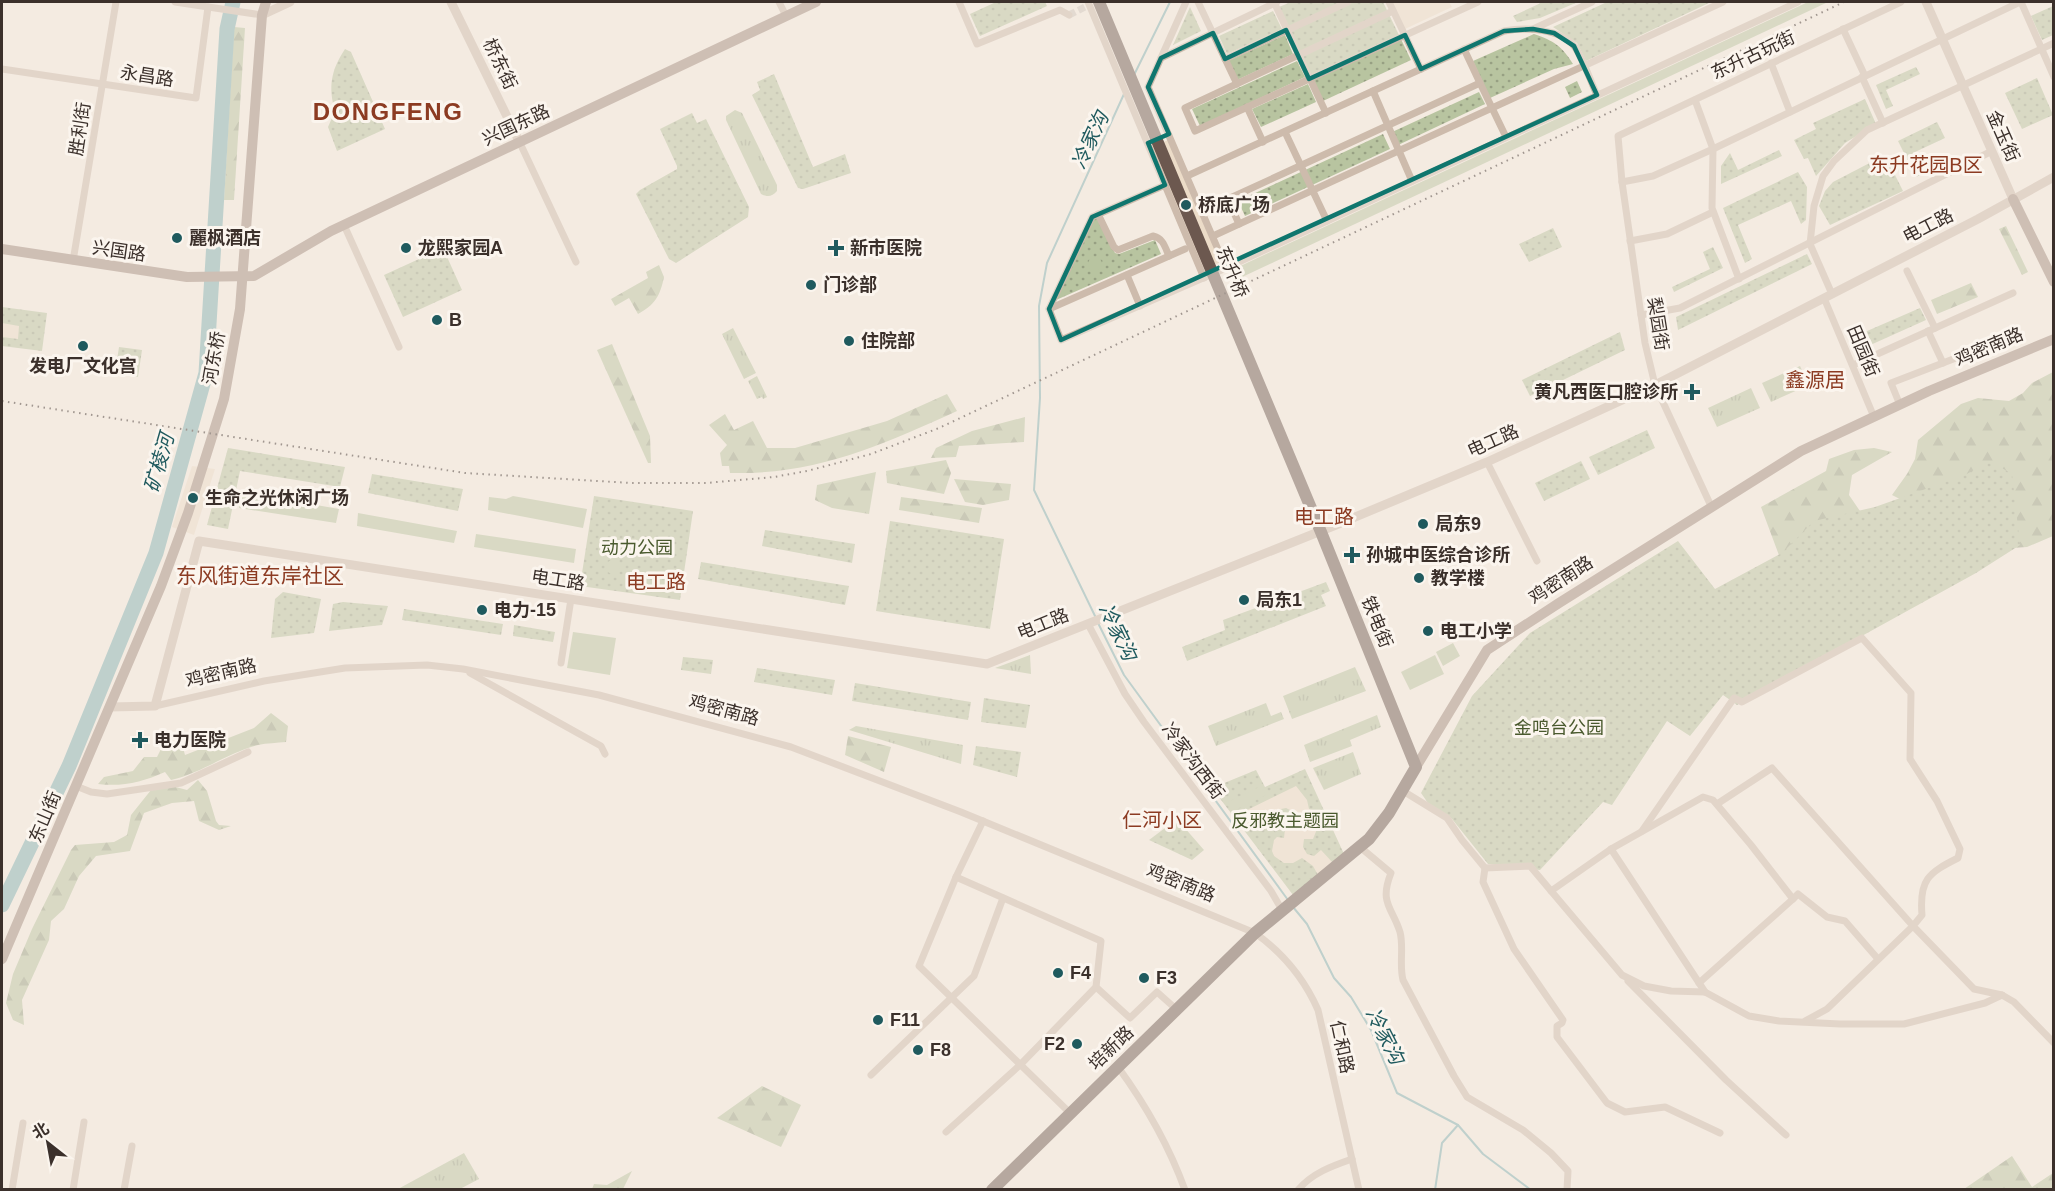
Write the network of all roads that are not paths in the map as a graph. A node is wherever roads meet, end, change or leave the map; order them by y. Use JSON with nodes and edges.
{"nodes":[{"id":1,"x":116,"y":2,"type":"edge"},
{"id":2,"x":175,"y":2,"type":"edge"},
{"id":3,"x":266,"y":2,"type":"edge"},
{"id":4,"x":291,"y":2,"type":"edge"},
{"id":5,"x":451,"y":2,"type":"edge"},
{"id":6,"x":779,"y":2,"type":"edge"},
{"id":7,"x":816,"y":2,"type":"edge"},
{"id":8,"x":959,"y":2,"type":"edge"},
{"id":9,"x":1088,"y":2,"type":"edge"},
{"id":10,"x":1099,"y":2,"type":"edge"},
{"id":11,"x":1186,"y":2,"type":"edge"},
{"id":12,"x":1198,"y":2,"type":"edge"},
{"id":13,"x":1275,"y":2,"type":"edge"},
{"id":14,"x":1348,"y":2,"type":"edge"},
{"id":15,"x":1389,"y":2,"type":"edge"},
{"id":16,"x":1478,"y":2,"type":"edge"},
{"id":17,"x":1592,"y":2,"type":"edge"},
{"id":18,"x":1723,"y":2,"type":"edge"},
{"id":19,"x":1798,"y":2,"type":"edge"},
{"id":20,"x":1901,"y":2,"type":"edge"},
{"id":21,"x":1926,"y":2,"type":"edge"},
{"id":22,"x":2020,"y":2,"type":"edge"},
{"id":23,"x":203,"y":5,"type":"edge"},
{"id":24,"x":1393,"y":11,"type":"junction"},
{"id":25,"x":258,"y":15,"type":"junction"},
{"id":26,"x":1069,"y":15,"type":"tunnel mouth"},
{"id":27,"x":786,"y":16,"type":"junction"},
{"id":28,"x":1533,"y":29,"type":"junction"},
{"id":29,"x":1844,"y":29,"type":"junction"},
{"id":30,"x":1286,"y":30,"type":"junction"},
{"id":31,"x":1213,"y":33,"type":"junction"},
{"id":32,"x":1405,"y":35,"type":"junction"},
{"id":33,"x":1942,"y":39,"type":"junction"},
{"id":34,"x":2054,"y":43,"type":"edge"},
{"id":35,"x":2041,"y":48,"type":"junction"},
{"id":36,"x":1464,"y":49,"type":"junction"},
{"id":37,"x":1298,"y":56,"type":"junction"},
{"id":38,"x":1161,"y":58,"type":"junction"},
{"id":39,"x":1225,"y":58,"type":"junction"},
{"id":40,"x":1771,"y":63,"type":"junction"},
{"id":41,"x":1584,"y":67,"type":"junction"},
{"id":42,"x":2,"y":69,"type":"edge"},
{"id":43,"x":1420,"y":69,"type":"junction"},
{"id":44,"x":1864,"y":76,"type":"junction"},
{"id":45,"x":2054,"y":77,"type":"edge"},
{"id":46,"x":1310,"y":79,"type":"junction"},
{"id":47,"x":1480,"y":82,"type":"junction"},
{"id":48,"x":1237,"y":84,"type":"junction"},
{"id":49,"x":102,"y":85,"type":"junction"},
{"id":50,"x":1963,"y":85,"type":"junction"},
{"id":51,"x":1373,"y":91,"type":"junction"},
{"id":52,"x":1597,"y":94,"type":"junction"},
{"id":53,"x":1695,"y":100,"type":"junction"},
{"id":54,"x":1247,"y":107,"type":"junction"},
{"id":55,"x":1492,"y":108,"type":"junction"},
{"id":56,"x":1790,"y":112,"type":"junction"},
{"id":57,"x":1326,"y":113,"type":"junction"},
{"id":58,"x":1883,"y":123,"type":"junction"},
{"id":59,"x":1388,"y":126,"type":"junction"},
{"id":60,"x":1285,"y":132,"type":"junction"},
{"id":61,"x":1169,"y":134,"type":"junction"},
{"id":62,"x":1618,"y":136,"type":"joint"},
{"id":63,"x":1506,"y":137,"type":"junction"},
{"id":64,"x":519,"y":141,"type":"junction"},
{"id":65,"x":1263,"y":142,"type":"junction"},
{"id":66,"x":1148,"y":143,"type":"junction"},
{"id":67,"x":1713,"y":149,"type":"junction"},
{"id":68,"x":1399,"y":151,"type":"junction"},
{"id":69,"x":1992,"y":152,"type":"junction"},
{"id":70,"x":1301,"y":166,"type":"junction"},
{"id":71,"x":1187,"y":176,"type":"junction"},
{"id":72,"x":2054,"y":177,"type":"edge"},
{"id":73,"x":1412,"y":181,"type":"junction"},
{"id":74,"x":1622,"y":182,"type":"junction"},
{"id":75,"x":1165,"y":185,"type":"junction"},
{"id":76,"x":1313,"y":190,"type":"junction"},
{"id":77,"x":2013,"y":199,"type":"junction"},
{"id":78,"x":1713,"y":212,"type":"junction"},
{"id":79,"x":1098,"y":214,"type":"junction"},
{"id":80,"x":1327,"y":221,"type":"junction"},
{"id":81,"x":1239,"y":224,"type":"junction"},
{"id":82,"x":344,"y":225,"type":"junction"},
{"id":83,"x":1213,"y":236,"type":"junction"},
{"id":84,"x":1630,"y":241,"type":"junction"},
{"id":85,"x":1810,"y":244,"type":"junction"},
{"id":86,"x":2,"y":249,"type":"edge"},
{"id":87,"x":1185,"y":249,"type":"dead end"},
{"id":88,"x":1169,"y":256,"type":"junction"},
{"id":89,"x":73,"y":261,"type":"junction"},
{"id":90,"x":576,"y":262,"type":"dead end"},
{"id":91,"x":1226,"y":268,"type":"junction"},
{"id":92,"x":1907,"y":271,"type":"dead end"},
{"id":93,"x":1126,"y":275,"type":"junction"},
{"id":94,"x":232,"y":276,"type":"joint"},
{"id":95,"x":1204,"y":278,"type":"junction"},
{"id":96,"x":1739,"y":279,"type":"junction"},
{"id":97,"x":2054,"y":282,"type":"edge"},
{"id":98,"x":2013,"y":293,"type":"dead end"},
{"id":99,"x":1828,"y":296,"type":"junction"},
{"id":100,"x":1140,"y":306,"type":"junction"},
{"id":101,"x":1049,"y":309,"type":"junction"},
{"id":102,"x":1641,"y":315,"type":"junction"},
{"id":103,"x":1931,"y":330,"type":"junction"},
{"id":104,"x":2013,"y":336,"type":"dead end"},
{"id":105,"x":2054,"y":339,"type":"edge"},
{"id":106,"x":399,"y":347,"type":"dead end"},
{"id":107,"x":1943,"y":363,"type":"junction"},
{"id":108,"x":1853,"y":366,"type":"junction"},
{"id":109,"x":1655,"y":385,"type":"junction"},
{"id":110,"x":1899,"y":405,"type":"junction"},
{"id":111,"x":1875,"y":417,"type":"junction"},
{"id":112,"x":1487,"y":462,"type":"junction"},
{"id":113,"x":1304,"y":492,"type":"joint"},
{"id":114,"x":1711,"y":506,"type":"junction"},
{"id":115,"x":1321,"y":532,"type":"junction"},
{"id":116,"x":1538,"y":561,"type":"dead end"},
{"id":117,"x":571,"y":599,"type":"junction"},
{"id":118,"x":1088,"y":624,"type":"junction"},
{"id":119,"x":561,"y":663,"type":"dead end"},
{"id":120,"x":463,"y":669,"type":"junction"},
{"id":121,"x":118,"y":688,"type":"joint"},
{"id":122,"x":155,"y":706,"type":"junction"},
{"id":123,"x":110,"y":707,"type":"junction"},
{"id":124,"x":248,"y":752,"type":"dead end"},
{"id":125,"x":605,"y":754,"type":"dead end"},
{"id":126,"x":1416,"y":767,"type":"junction"},
{"id":127,"x":76,"y":786,"type":"junction"},
{"id":128,"x":1402,"y":791,"type":"junction"},
{"id":129,"x":1717,"y":804,"type":"junction"},
{"id":130,"x":983,"y":821,"type":"junction"},
{"id":131,"x":1642,"y":831,"type":"junction"},
{"id":132,"x":1360,"y":847,"type":"junction"},
{"id":133,"x":1611,"y":849,"type":"junction"},
{"id":134,"x":1485,"y":868,"type":"junction"},
{"id":135,"x":956,"y":877,"type":"junction"},
{"id":136,"x":1551,"y":891,"type":"junction"},
{"id":137,"x":1003,"y":898,"type":"junction"},
{"id":138,"x":1793,"y":899,"type":"junction"},
{"id":139,"x":1282,"y":910,"type":"junction"},
{"id":140,"x":1913,"y":926,"type":"junction"},
{"id":141,"x":1254,"y":933,"type":"junction"},
{"id":142,"x":2,"y":959,"type":"edge"},
{"id":143,"x":1878,"y":959,"type":"junction"},
{"id":144,"x":1623,"y":975,"type":"junction"},
{"id":145,"x":1699,"y":983,"type":"junction"},
{"id":146,"x":1096,"y":987,"type":"junction"},
{"id":147,"x":1705,"y":992,"type":"junction"},
{"id":148,"x":2002,"y":995,"type":"junction"},
{"id":149,"x":952,"y":999,"type":"junction"},
{"id":150,"x":1176,"y":1009,"type":"junction"},
{"id":151,"x":1803,"y":1022,"type":"junction"},
{"id":152,"x":2054,"y":1043,"type":"edge"},
{"id":153,"x":1020,"y":1065,"type":"junction"},
{"id":154,"x":1118,"y":1067,"type":"junction"},
{"id":155,"x":871,"y":1075,"type":"dead end"},
{"id":156,"x":1070,"y":1113,"type":"junction"},
{"id":157,"x":84,"y":1122,"type":"dead end"},
{"id":158,"x":23,"y":1123,"type":"dead end"},
{"id":159,"x":946,"y":1132,"type":"dead end"},
{"id":160,"x":1720,"y":1133,"type":"dead end"},
{"id":161,"x":1786,"y":1136,"type":"dead end"},
{"id":162,"x":132,"y":1146,"type":"dead end"},
{"id":163,"x":1352,"y":1159,"type":"junction"},
{"id":164,"x":12,"y":1190,"type":"edge"},
{"id":165,"x":73,"y":1190,"type":"edge"},
{"id":166,"x":124,"y":1190,"type":"edge"},
{"id":167,"x":992,"y":1190,"type":"edge"},
{"id":168,"x":1185,"y":1190,"type":"edge"},
{"id":169,"x":1298,"y":1190,"type":"edge"},
{"id":170,"x":1359,"y":1190,"type":"edge"},
{"id":171,"x":1567,"y":1190,"type":"edge"}],
"edges":[{"from":1,"to":49,"type":"street","name":"胜利街"},
{"from":2,"to":23,"type":"street"},
{"from":3,"to":25,"type":"main road"},
{"from":4,"to":25,"type":"street"},
{"from":5,"to":64,"type":"street","name":"桥东街"},
{"from":6,"to":27,"type":"street"},
{"from":7,"to":27,"type":"main road","name":"兴国东路"},
{"from":8,"to":26,"type":"street"},
{"from":9,"to":66,"type":"street"},
{"from":10,"to":113,"type":"highway","name":"东升桥"},
{"from":11,"to":38,"type":"street"},
{"from":12,"to":31,"type":"street"},
{"from":13,"to":30,"type":"street"},
{"from":13,"to":31,"type":"street"},
{"from":14,"to":30,"type":"street"},
{"from":15,"to":24,"type":"street"},
{"from":16,"to":32,"type":"street"},
{"from":17,"to":28,"type":"street"},
{"from":18,"to":41,"type":"street"},
{"from":19,"to":52,"type":"street"},
{"from":20,"to":29,"type":"street","name":"东升古玩街"},
{"from":21,"to":33,"type":"street","name":"金玉街"},
{"from":22,"to":33,"type":"street"},
{"from":22,"to":35,"type":"street"},
{"from":23,"to":25,"type":"street"},
{"from":23,"to":49,"type":"street","name":"永昌路"},
{"from":24,"to":32,"type":"street"},
{"from":24,"to":37,"type":"street"},
{"from":25,"to":121,"type":"main road","name":"河东桥"},
{"from":27,"to":64,"type":"main road","name":"兴国东路"},
{"from":28,"to":36,"type":"street"},
{"from":28,"to":41,"type":"street"},
{"from":29,"to":40,"type":"street","name":"东升古玩街"},
{"from":29,"to":44,"type":"street"},
{"from":30,"to":37,"type":"street"},
{"from":30,"to":39,"type":"street"},
{"from":31,"to":38,"type":"street"},
{"from":31,"to":39,"type":"street"},
{"from":32,"to":43,"type":"street"},
{"from":32,"to":46,"type":"street"},
{"from":33,"to":44,"type":"street"},
{"from":33,"to":50,"type":"street","name":"金玉街"},
{"from":34,"to":35,"type":"street"},
{"from":35,"to":45,"type":"street"},
{"from":35,"to":50,"type":"street"},
{"from":36,"to":43,"type":"street"},
{"from":36,"to":47,"type":"street"},
{"from":37,"to":46,"type":"street"},
{"from":37,"to":48,"type":"street"},
{"from":38,"to":61,"type":"street"},
{"from":39,"to":48,"type":"street"},
{"from":40,"to":53,"type":"street","name":"东升古玩街"},
{"from":40,"to":56,"type":"street"},
{"from":41,"to":52,"type":"street"},
{"from":41,"to":55,"type":"street"},
{"from":42,"to":49,"type":"street","name":"永昌路"},
{"from":43,"to":51,"type":"street"},
{"from":44,"to":56,"type":"street"},
{"from":44,"to":58,"type":"street"},
{"from":46,"to":54,"type":"street"},
{"from":46,"to":57,"type":"street"},
{"from":47,"to":55,"type":"street"},
{"from":47,"to":59,"type":"street"},
{"from":48,"to":54,"type":"street"},
{"from":49,"to":89,"type":"street","name":"胜利街"},
{"from":50,"to":58,"type":"street"},
{"from":50,"to":69,"type":"street","name":"金玉街"},
{"from":51,"to":57,"type":"street"},
{"from":51,"to":59,"type":"street"},
{"from":52,"to":63,"type":"street"},
{"from":53,"to":62,"type":"street","name":"东升古玩街"},
{"from":53,"to":67,"type":"street"},
{"from":54,"to":65,"type":"street"},
{"from":55,"to":63,"type":"street"},
{"from":55,"to":68,"type":"street"},
{"from":56,"to":67,"type":"street"},
{"from":57,"to":60,"type":"street"},
{"from":58,"to":85,"type":"street"},
{"from":59,"to":68,"type":"street"},
{"from":59,"to":70,"type":"street"},
{"from":60,"to":65,"type":"street"},
{"from":60,"to":70,"type":"street"},
{"from":61,"to":66,"type":"street"},
{"from":61,"to":71,"type":"street"},
{"from":62,"to":74,"type":"street","name":"梨园街"},
{"from":63,"to":73,"type":"street"},
{"from":64,"to":82,"type":"main road","name":"兴国东路"},
{"from":64,"to":90,"type":"street"},
{"from":65,"to":71,"type":"street"},
{"from":66,"to":75,"type":"street"},
{"from":67,"to":74,"type":"street"},
{"from":67,"to":78,"type":"street"},
{"from":68,"to":73,"type":"street"},
{"from":68,"to":76,"type":"street"},
{"from":69,"to":77,"type":"street","name":"金玉街"},
{"from":69,"to":85,"type":"street"},
{"from":70,"to":76,"type":"street"},
{"from":70,"to":81,"type":"street"},
{"from":71,"to":83,"type":"street"},
{"from":72,"to":77,"type":"street","name":"电工路"},
{"from":73,"to":80,"type":"street"},
{"from":74,"to":84,"type":"street","name":"梨园街"},
{"from":75,"to":79,"type":"street"},
{"from":75,"to":95,"type":"street"},
{"from":76,"to":80,"type":"street"},
{"from":76,"to":81,"type":"street"},
{"from":77,"to":97,"type":"main road","name":"金玉街"},
{"from":77,"to":99,"type":"street","name":"电工路"},
{"from":78,"to":84,"type":"street"},
{"from":78,"to":96,"type":"street"},
{"from":79,"to":88,"type":"street"},
{"from":79,"to":101,"type":"street"},
{"from":80,"to":91,"type":"street"},
{"from":81,"to":83,"type":"street"},
{"from":82,"to":94,"type":"main road","name":"兴国东路"},
{"from":82,"to":106,"type":"street"},
{"from":83,"to":91,"type":"street"},
{"from":84,"to":102,"type":"street","name":"梨园街"},
{"from":85,"to":96,"type":"street"},
{"from":85,"to":99,"type":"street","name":"田园街"},
{"from":86,"to":89,"type":"main road","name":"兴国路"},
{"from":87,"to":88,"type":"street"},
{"from":88,"to":93,"type":"street"},
{"from":89,"to":94,"type":"main road","name":"兴国路"},
{"from":91,"to":95,"type":"street"},
{"from":92,"to":103,"type":"street"},
{"from":93,"to":100,"type":"street"},
{"from":93,"to":101,"type":"street"},
{"from":95,"to":100,"type":"street"},
{"from":96,"to":102,"type":"street"},
{"from":98,"to":103,"type":"street"},
{"from":99,"to":108,"type":"street","name":"田园街"},
{"from":99,"to":109,"type":"street","name":"电工路"},
{"from":100,"to":101,"type":"street"},
{"from":102,"to":109,"type":"street","name":"梨园街"},
{"from":103,"to":107,"type":"street"},
{"from":103,"to":108,"type":"street"},
{"from":104,"to":107,"type":"street"},
{"from":105,"to":110,"type":"main road","name":"鸡密南路"},
{"from":107,"to":110,"type":"street"},
{"from":108,"to":111,"type":"street","name":"田园街"},
{"from":109,"to":112,"type":"street","name":"电工路"},
{"from":109,"to":114,"type":"street","name":"梨园街"},
{"from":110,"to":111,"type":"main road","name":"鸡密南路"},
{"from":111,"to":114,"type":"main road","name":"鸡密南路"},
{"from":112,"to":115,"type":"street","name":"电工路"},
{"from":112,"to":116,"type":"street"},
{"from":113,"to":115,"type":"highway","name":"铁电街"},
{"from":114,"to":126,"type":"main road","name":"鸡密南路"},
{"from":115,"to":118,"type":"street","name":"电工路"},
{"from":115,"to":126,"type":"highway","name":"铁电街"},
{"from":117,"to":118,"type":"street","name":"电工路"},
{"from":117,"to":119,"type":"street"},
{"from":117,"to":122,"type":"street","name":"电工路"},
{"from":118,"to":139,"type":"street","name":"冷家沟西街"},
{"from":120,"to":122,"type":"street","name":"鸡密南路"},
{"from":120,"to":125,"type":"street"},
{"from":120,"to":130,"type":"street","name":"鸡密南路"},
{"from":121,"to":123,"type":"main road","name":"东山街"},
{"from":122,"to":123,"type":"street","name":"鸡密南路"},
{"from":123,"to":127,"type":"main road","name":"东山街"},
{"from":124,"to":127,"type":"street"},
{"from":126,"to":128,"type":"highway","name":"鸡密南路"},
{"from":127,"to":142,"type":"main road","name":"东山街"},
{"from":128,"to":132,"type":"highway","name":"鸡密南路"},
{"from":128,"to":134,"type":"street"},
{"from":129,"to":131,"type":"street"},
{"from":129,"to":138,"type":"street"},
{"from":129,"to":140,"type":"street"},
{"from":130,"to":135,"type":"street"},
{"from":130,"to":141,"type":"street","name":"鸡密南路"},
{"from":131,"to":133,"type":"street"},
{"from":131,"to":140,"type":"street"},
{"from":132,"to":139,"type":"highway","name":"鸡密南路"},
{"from":132,"to":171,"type":"street"},
{"from":133,"to":136,"type":"street"},
{"from":133,"to":145,"type":"street"},
{"from":134,"to":136,"type":"street"},
{"from":134,"to":160,"type":"street"},
{"from":135,"to":137,"type":"street"},
{"from":135,"to":149,"type":"street"},
{"from":136,"to":144,"type":"street"},
{"from":137,"to":146,"type":"street"},
{"from":137,"to":149,"type":"street"},
{"from":138,"to":143,"type":"street"},
{"from":138,"to":145,"type":"street"},
{"from":139,"to":141,"type":"highway","name":"鸡密南路"},
{"from":140,"to":143,"type":"street"},
{"from":140,"to":148,"type":"street"},
{"from":141,"to":150,"type":"highway","name":"培新路"},
{"from":141,"to":163,"type":"street","name":"仁和路"},
{"from":143,"to":151,"type":"street"},
{"from":144,"to":147,"type":"street"},
{"from":144,"to":161,"type":"street"},
{"from":145,"to":147,"type":"street"},
{"from":146,"to":150,"type":"street"},
{"from":146,"to":153,"type":"street"},
{"from":147,"to":151,"type":"street"},
{"from":148,"to":151,"type":"street"},
{"from":148,"to":152,"type":"street"},
{"from":149,"to":153,"type":"street"},
{"from":149,"to":155,"type":"street"},
{"from":150,"to":154,"type":"highway","name":"培新路"},
{"from":153,"to":156,"type":"street"},
{"from":153,"to":159,"type":"street"},
{"from":154,"to":156,"type":"highway","name":"培新路"},
{"from":154,"to":168,"type":"street"},
{"from":156,"to":167,"type":"highway","name":"培新路"},
{"from":157,"to":165,"type":"street"},
{"from":158,"to":164,"type":"street"},
{"from":162,"to":166,"type":"street"},
{"from":163,"to":169,"type":"street"},
{"from":163,"to":170,"type":"street","name":"仁和路"}]}
